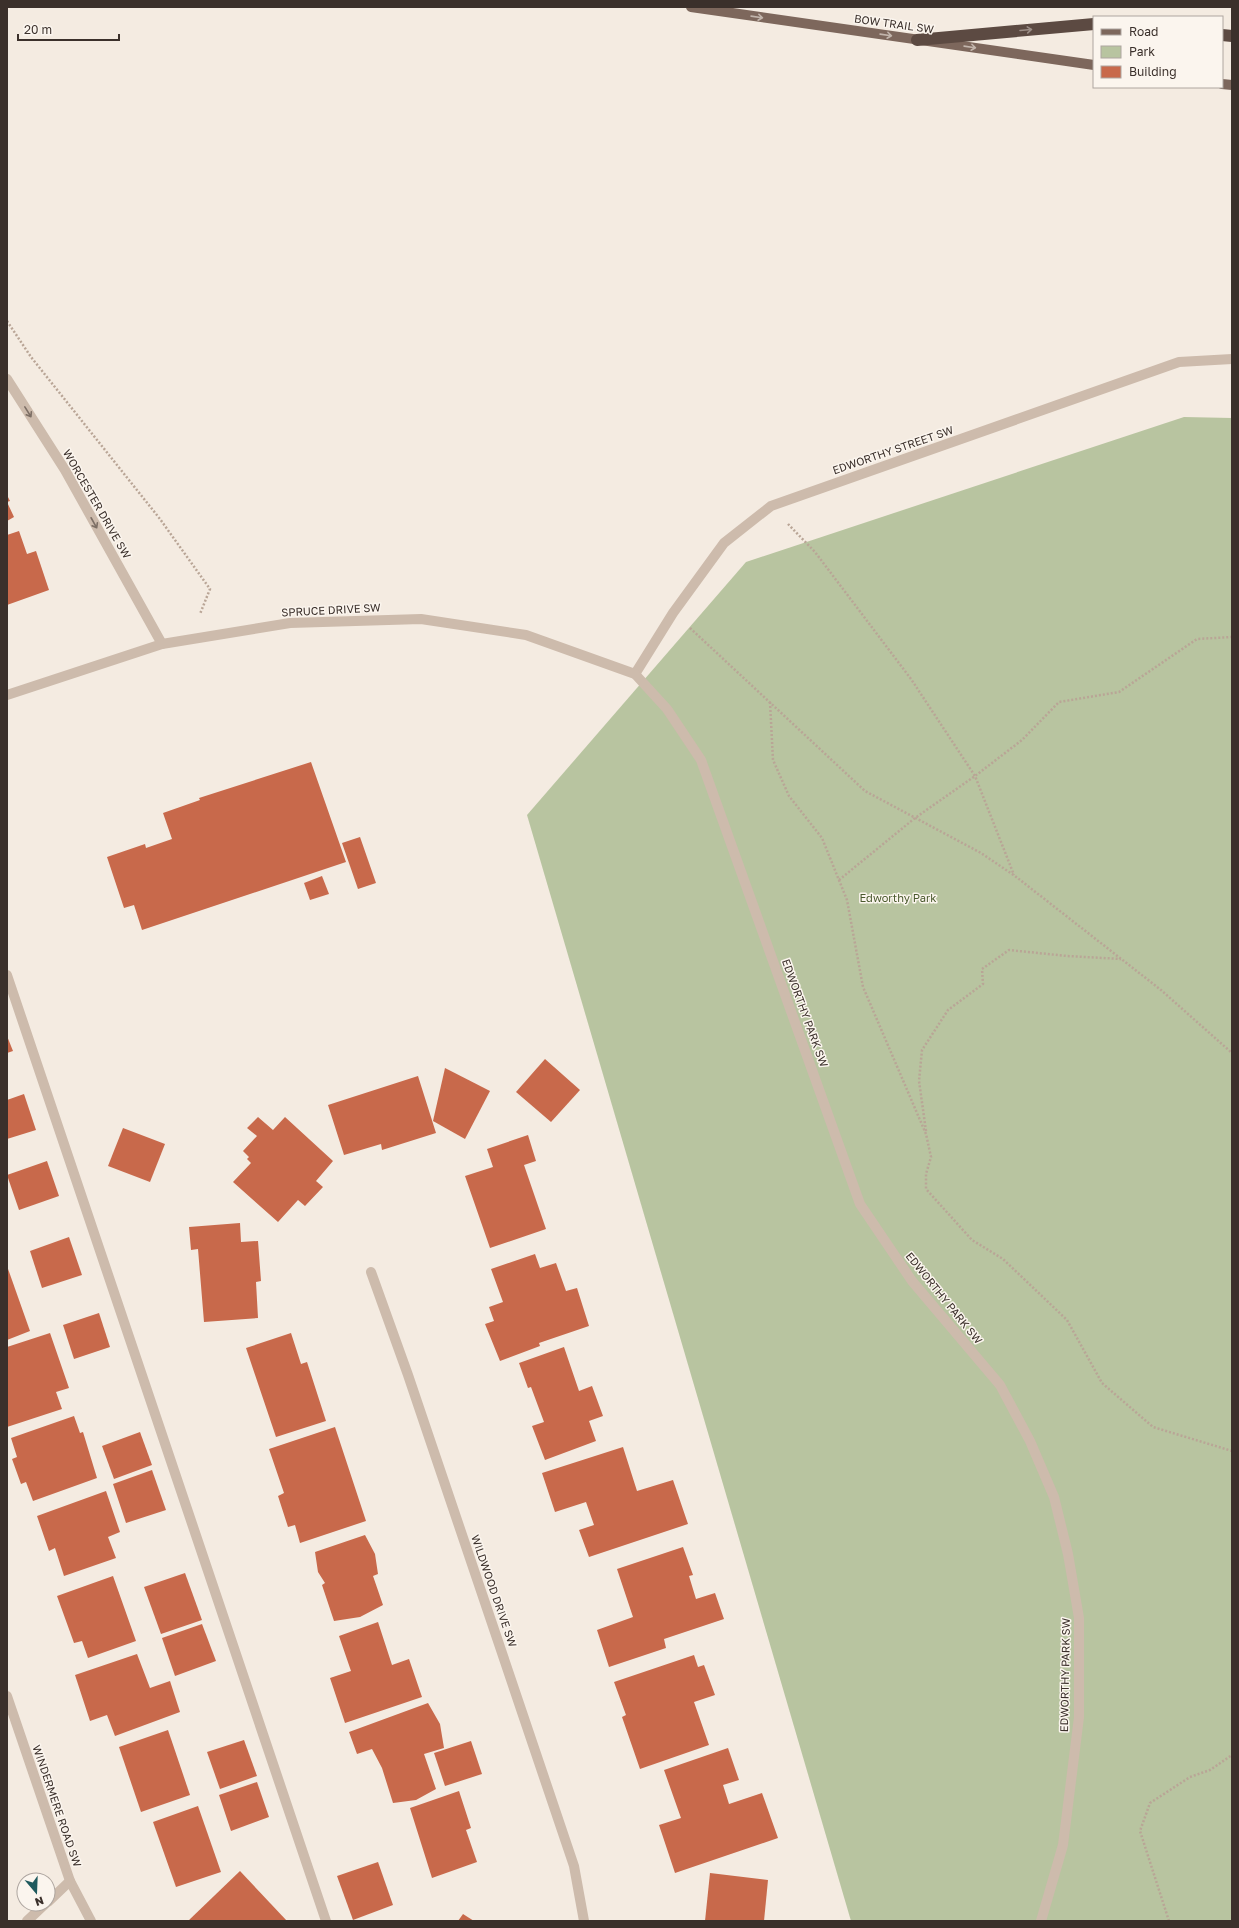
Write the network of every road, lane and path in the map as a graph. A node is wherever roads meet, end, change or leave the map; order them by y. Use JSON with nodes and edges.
{"nodes":[{"id":1,"x":691,"y":7,"type":"edge"},
{"id":2,"x":1093,"y":24,"type":"edge"},
{"id":3,"x":917,"y":40,"type":"junction"},
{"id":4,"x":1093,"y":65,"type":"edge"},
{"id":5,"x":7,"y":321,"type":"edge"},
{"id":6,"x":1232,"y":359,"type":"edge"},
{"id":7,"x":7,"y":379,"type":"edge"},
{"id":8,"x":772,"y":506,"type":"junction"},
{"id":9,"x":673,"y":612,"type":"junction"},
{"id":10,"x":1232,"y":638,"type":"edge"},
{"id":11,"x":189,"y":640,"type":"junction"},
{"id":12,"x":162,"y":644,"type":"junction"},
{"id":13,"x":635,"y":674,"type":"junction"},
{"id":14,"x":7,"y":695,"type":"edge"},
{"id":15,"x":770,"y":702,"type":"junction"},
{"id":16,"x":976,"y":776,"type":"junction"},
{"id":17,"x":915,"y":818,"type":"junction"},
{"id":18,"x":1015,"y":876,"type":"junction"},
{"id":19,"x":839,"y":880,"type":"junction"},
{"id":20,"x":1122,"y":959,"type":"junction"},
{"id":21,"x":7,"y":975,"type":"edge"},
{"id":22,"x":1232,"y":1053,"type":"edge"},
{"id":23,"x":926,"y":1134,"type":"junction"},
{"id":24,"x":371,"y":1272,"type":"dead end"},
{"id":25,"x":1232,"y":1451,"type":"edge"},
{"id":26,"x":7,"y":1696,"type":"edge"},
{"id":27,"x":1232,"y":1755,"type":"edge"},
{"id":28,"x":70,"y":1881,"type":"junction"},
{"id":29,"x":56,"y":1894,"type":"edge"},
{"id":30,"x":37,"y":1912,"type":"edge"},
{"id":31,"x":27,"y":1921,"type":"edge"},
{"id":32,"x":91,"y":1921,"type":"edge"},
{"id":33,"x":326,"y":1921,"type":"edge"},
{"id":34,"x":584,"y":1921,"type":"edge"},
{"id":35,"x":1041,"y":1921,"type":"edge"},
{"id":36,"x":1169,"y":1921,"type":"edge"}],
"edges":[{"from":1,"to":3,"type":"main road","name":"BOW TRAIL SW","one_way":true},
{"from":3,"to":2,"type":"highway","one_way":true},
{"from":3,"to":4,"type":"main road","name":"BOW TRAIL SW","one_way":true},
{"from":5,"to":11,"type":"path"},
{"from":6,"to":8,"type":"street","name":"EDWORTHY STREET SW"},
{"from":7,"to":12,"type":"street","name":"WORCESTER DRIVE SW","one_way":true},
{"from":8,"to":9,"type":"street","name":"EDWORTHY STREET SW"},
{"from":8,"to":16,"type":"path"},
{"from":9,"to":13,"type":"street","name":"EDWORTHY STREET SW"},
{"from":9,"to":15,"type":"path"},
{"from":10,"to":16,"type":"path"},
{"from":11,"to":12,"type":"street","name":"SPRUCE DRIVE SW"},
{"from":11,"to":13,"type":"street","name":"SPRUCE DRIVE SW"},
{"from":12,"to":14,"type":"street","name":"SPRUCE DRIVE SW"},
{"from":13,"to":35,"type":"street","name":"EDWORTHY PARK SW"},
{"from":15,"to":17,"type":"path"},
{"from":15,"to":19,"type":"path"},
{"from":16,"to":17,"type":"path"},
{"from":16,"to":18,"type":"path"},
{"from":17,"to":18,"type":"path"},
{"from":17,"to":19,"type":"path"},
{"from":18,"to":20,"type":"path"},
{"from":19,"to":23,"type":"path"},
{"from":20,"to":22,"type":"path"},
{"from":20,"to":23,"type":"path"},
{"from":21,"to":33,"type":"street"},
{"from":23,"to":25,"type":"path"},
{"from":24,"to":34,"type":"street","name":"WILDWOOD DRIVE SW"},
{"from":26,"to":28,"type":"street","name":"WINDERMERE ROAD SW"},
{"from":27,"to":36,"type":"path"},
{"from":28,"to":29,"type":"street"},
{"from":28,"to":32,"type":"street","name":"WINDERMERE ROAD SW"},
{"from":30,"to":31,"type":"street"}]}
